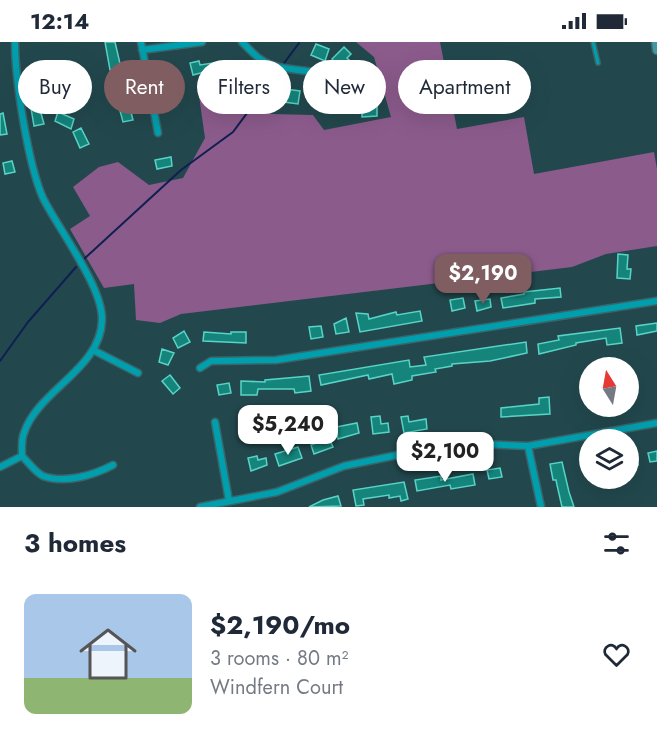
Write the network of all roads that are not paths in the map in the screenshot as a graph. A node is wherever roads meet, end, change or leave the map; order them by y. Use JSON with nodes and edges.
{"nodes":[{"id":1,"x":15,"y":42,"type":"edge"},
{"id":2,"x":141,"y":42,"type":"edge"},
{"id":3,"x":202,"y":42,"type":"edge"},
{"id":4,"x":242,"y":42,"type":"edge"},
{"id":5,"x":593,"y":42,"type":"edge"},
{"id":6,"x":142,"y":50,"type":"junction"},
{"id":7,"x":598,"y":63,"type":"dead end"},
{"id":8,"x":303,"y":70,"type":"edge"},
{"id":9,"x":158,"y":133,"type":"dead end"},
{"id":10,"x":657,"y":301,"type":"edge"},
{"id":11,"x":93,"y":350,"type":"junction"},
{"id":12,"x":200,"y":368,"type":"dead end"},
{"id":13,"x":138,"y":373,"type":"dead end"},
{"id":14,"x":215,"y":422,"type":"dead end"},
{"id":15,"x":657,"y":423,"type":"edge"},
{"id":16,"x":528,"y":446,"type":"junction"},
{"id":17,"x":22,"y":456,"type":"junction"},
{"id":18,"x":113,"y":465,"type":"dead end"},
{"id":19,"x":0,"y":467,"type":"edge"},
{"id":20,"x":229,"y":501,"type":"junction"},
{"id":21,"x":200,"y":507,"type":"edge"},
{"id":22,"x":541,"y":507,"type":"edge"}],
"edges":[{"from":1,"to":11,"type":"street"},
{"from":2,"to":6,"type":"street"},
{"from":3,"to":6,"type":"street"},
{"from":4,"to":8,"type":"street"},
{"from":5,"to":7,"type":"lane"},
{"from":6,"to":9,"type":"street"},
{"from":10,"to":12,"type":"street"},
{"from":11,"to":13,"type":"street"},
{"from":11,"to":17,"type":"street"},
{"from":14,"to":20,"type":"street"},
{"from":15,"to":16,"type":"street"},
{"from":16,"to":20,"type":"street"},
{"from":16,"to":22,"type":"street"},
{"from":17,"to":18,"type":"street"},
{"from":17,"to":19,"type":"street"},
{"from":20,"to":21,"type":"street"}]}
